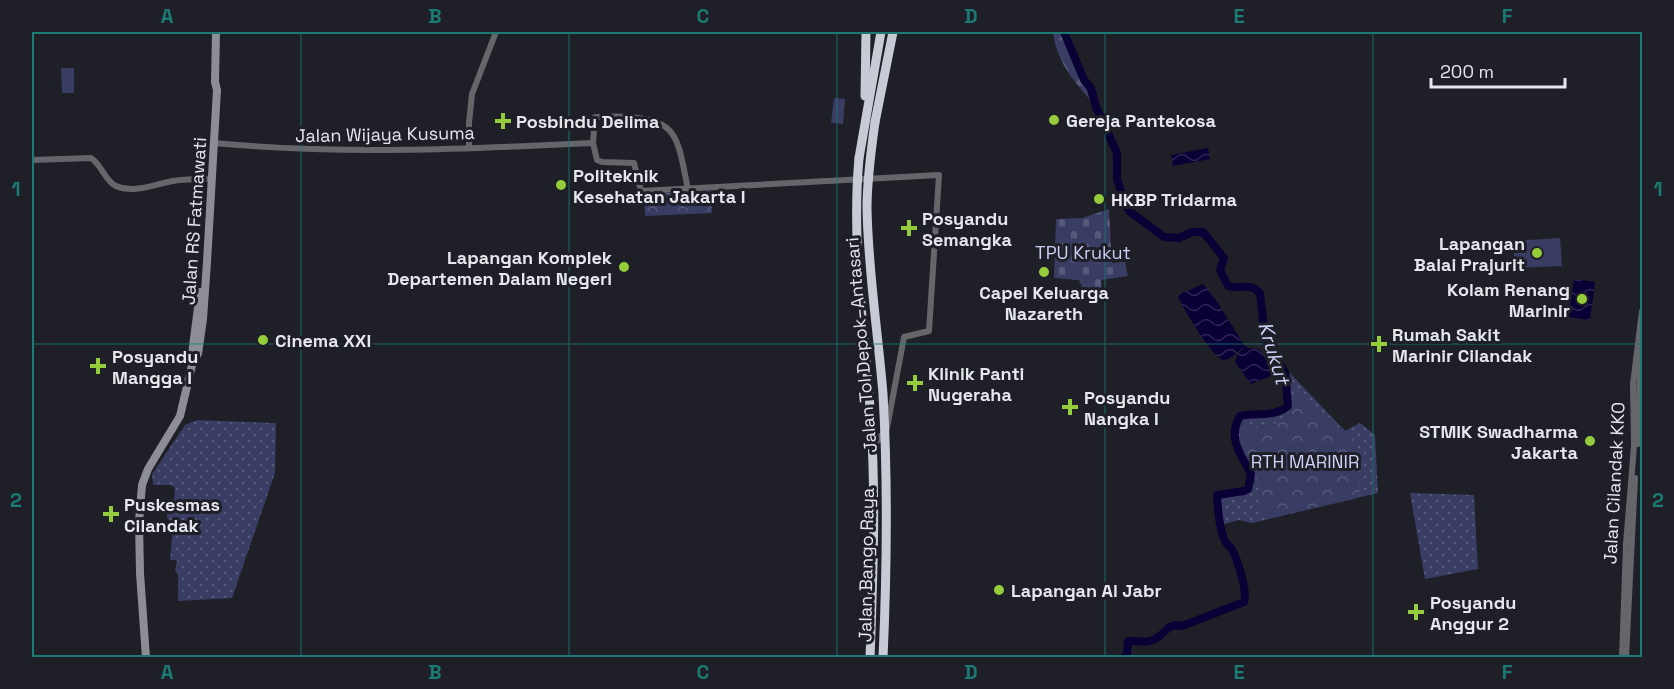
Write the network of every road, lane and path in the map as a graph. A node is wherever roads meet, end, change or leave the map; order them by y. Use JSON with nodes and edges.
{"nodes":[{"id":1,"x":216,"y":32,"type":"edge"},
{"id":2,"x":496,"y":32,"type":"edge"},
{"id":3,"x":866,"y":32,"type":"edge"},
{"id":4,"x":881,"y":32,"type":"edge"},
{"id":5,"x":893,"y":32,"type":"edge"},
{"id":6,"x":215,"y":82,"type":"junction"},
{"id":7,"x":864,"y":126,"type":"junction"},
{"id":8,"x":214,"y":143,"type":"junction"},
{"id":9,"x":593,"y":143,"type":"junction"},
{"id":10,"x":469,"y":148,"type":"junction"},
{"id":11,"x":32,"y":160,"type":"edge"},
{"id":12,"x":206,"y":179,"type":"junction"},
{"id":13,"x":863,"y":180,"type":"junction"},
{"id":14,"x":688,"y":189,"type":"junction"},
{"id":15,"x":1642,"y":311,"type":"edge"},
{"id":16,"x":1642,"y":338,"type":"edge"},
{"id":17,"x":194,"y":361,"type":"junction"},
{"id":18,"x":873,"y":413,"type":"junction"},
{"id":19,"x":890,"y":414,"type":"junction"},
{"id":20,"x":880,"y":417,"type":"junction"},
{"id":21,"x":881,"y":437,"type":"junction"},
{"id":22,"x":875,"y":444,"type":"junction"},
{"id":23,"x":146,"y":657,"type":"edge"},
{"id":24,"x":871,"y":657,"type":"edge"},
{"id":25,"x":881,"y":657,"type":"edge"},
{"id":26,"x":1624,"y":657,"type":"edge"}],
"edges":[{"from":1,"to":6,"type":"main road","name":"Jalan RS Fatmawati"},
{"from":2,"to":10,"type":"street"},
{"from":3,"to":7,"type":"highway"},
{"from":4,"to":7,"type":"highway","name":"Jalan Tol Depok–Antasari"},
{"from":5,"to":25,"type":"highway","name":"Jalan Tol Depok–Antasari","bridge":true},
{"from":6,"to":8,"type":"main road","name":"Jalan RS Fatmawati"},
{"from":6,"to":12,"type":"main road","name":"Jalan RS Fatmawati"},
{"from":7,"to":24,"type":"highway","name":"Jalan Tol Depok–Antasari","bridge":true},
{"from":8,"to":10,"type":"street","name":"Jalan Wijaya Kusuma"},
{"from":8,"to":17,"type":"main road","name":"Jalan RS Fatmawati"},
{"from":9,"to":10,"type":"street","name":"Jalan Wijaya Kusuma"},
{"from":9,"to":14,"type":"street"},
{"from":9,"to":14,"type":"street"},
{"from":11,"to":12,"type":"street"},
{"from":12,"to":17,"type":"main road","name":"Jalan RS Fatmawati"},
{"from":13,"to":14,"type":"street"},
{"from":13,"to":18,"type":"street","name":"Jalan Bango Raya"},
{"from":13,"to":19,"type":"street","name":"Jalan Bango Raya"},
{"from":13,"to":20,"type":"street","name":"Jalan Bango Raya"},
{"from":15,"to":26,"type":"street","name":"Jalan Cilandak KKO"},
{"from":16,"to":26,"type":"street","name":"Jalan Cilandak KKO"},
{"from":17,"to":23,"type":"main road","name":"Jalan RS Fatmawati"},
{"from":18,"to":20,"type":"street"},
{"from":18,"to":22,"type":"street","name":"Jalan Bango Raya"},
{"from":19,"to":20,"type":"street"},
{"from":19,"to":21,"type":"street","name":"Jalan Bango Raya"},
{"from":20,"to":21,"type":"street","name":"Jalan Bango Raya"},
{"from":21,"to":22,"type":"street","name":"Jalan Bango Raya"},
{"from":21,"to":25,"type":"street","name":"Jalan Bango Raya"},
{"from":22,"to":24,"type":"street","name":"Jalan Bango Raya"}]}
